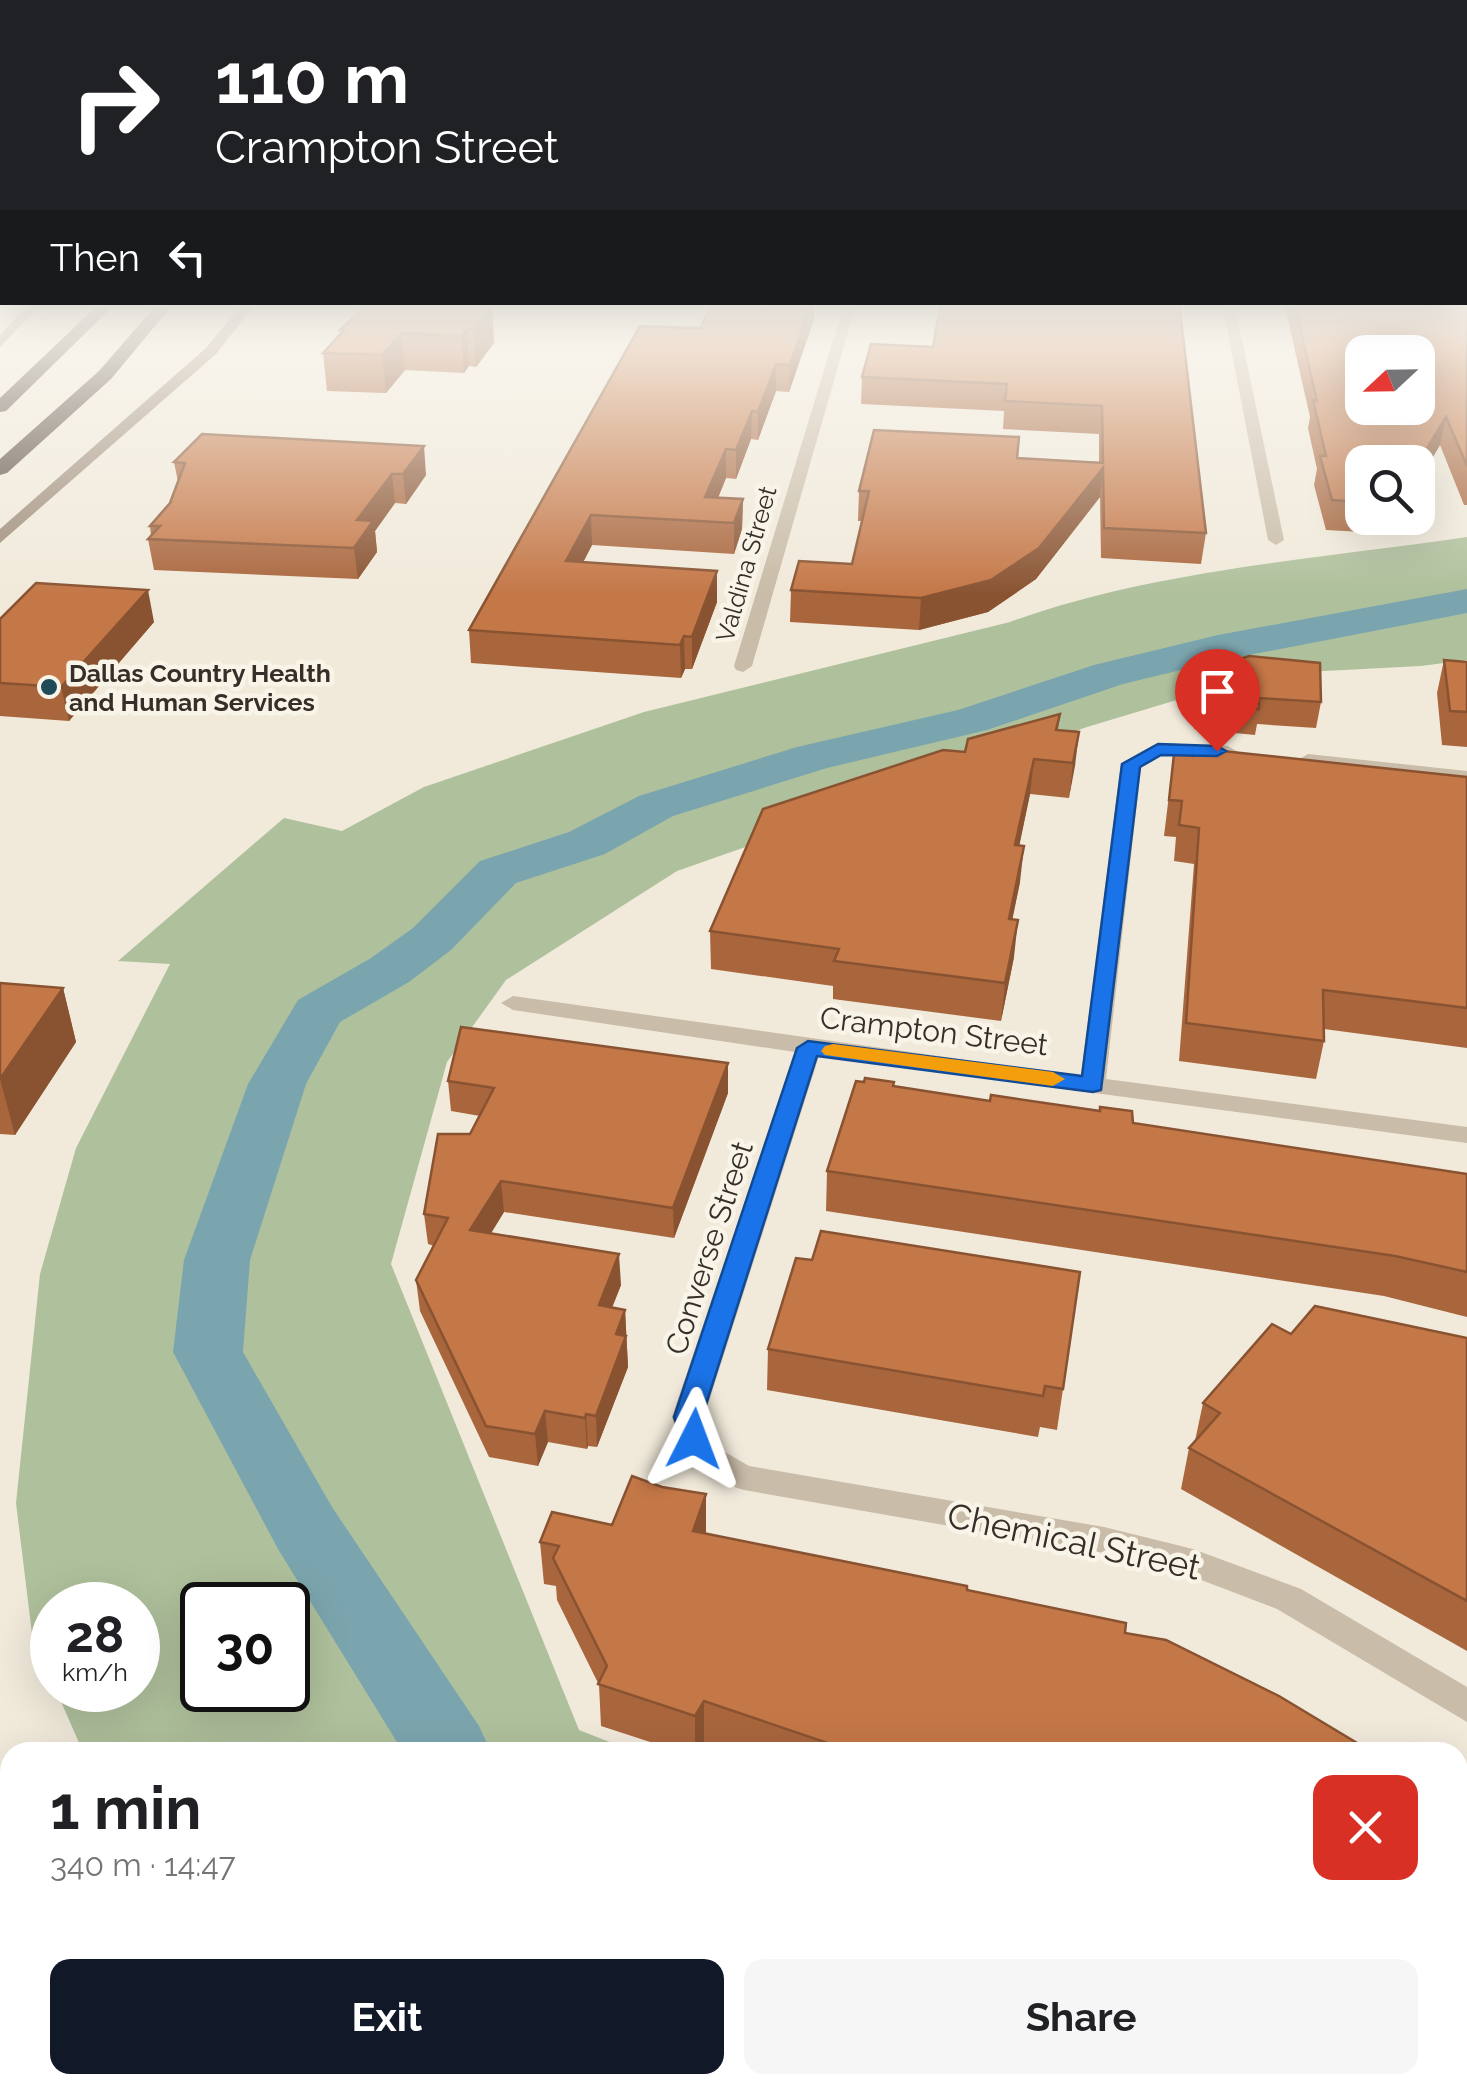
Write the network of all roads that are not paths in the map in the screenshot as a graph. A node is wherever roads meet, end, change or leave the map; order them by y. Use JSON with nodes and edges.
{"nodes":[{"id":1,"x":77,"y":400,"type":"edge"},
{"id":2,"x":156,"y":400,"type":"edge"},
{"id":3,"x":822,"y":400,"type":"edge"},
{"id":4,"x":1248,"y":400,"type":"edge"},
{"id":5,"x":50,"y":426,"type":"junction"},
{"id":6,"x":0,"y":470,"type":"edge"},
{"id":7,"x":0,"y":494,"type":"edge"},
{"id":8,"x":0,"y":538,"type":"edge"},
{"id":9,"x":1276,"y":540,"type":"dead end"},
{"id":10,"x":742,"y":666,"type":"dead end"},
{"id":11,"x":1254,"y":755,"type":"edge"},
{"id":12,"x":1292,"y":759,"type":"edge"},
{"id":13,"x":1467,"y":777,"type":"edge"},
{"id":14,"x":513,"y":1004,"type":"dead end"},
{"id":15,"x":808,"y":1048,"type":"junction"},
{"id":16,"x":1093,"y":1084,"type":"junction"},
{"id":17,"x":1467,"y":1136,"type":"edge"},
{"id":18,"x":712,"y":1464,"type":"joint"},
{"id":19,"x":1467,"y":1706,"type":"edge"}],
"edges":[{"from":1,"to":5,"type":"highway"},
{"from":2,"to":8,"type":"main road"},
{"from":3,"to":10,"type":"street","name":"Valdina Street"},
{"from":4,"to":9,"type":"street"},
{"from":5,"to":6,"type":"highway"},
{"from":5,"to":7,"type":"highway"},
{"from":11,"to":16,"type":"street"},
{"from":12,"to":13,"type":"street"},
{"from":14,"to":15,"type":"street","name":"Crampton Street"},
{"from":15,"to":16,"type":"street","name":"Crampton Street"},
{"from":15,"to":18,"type":"street","name":"Converse Street"},
{"from":16,"to":17,"type":"street","name":"Crampton Street"},
{"from":18,"to":19,"type":"street","name":"Chemical Street"}]}
